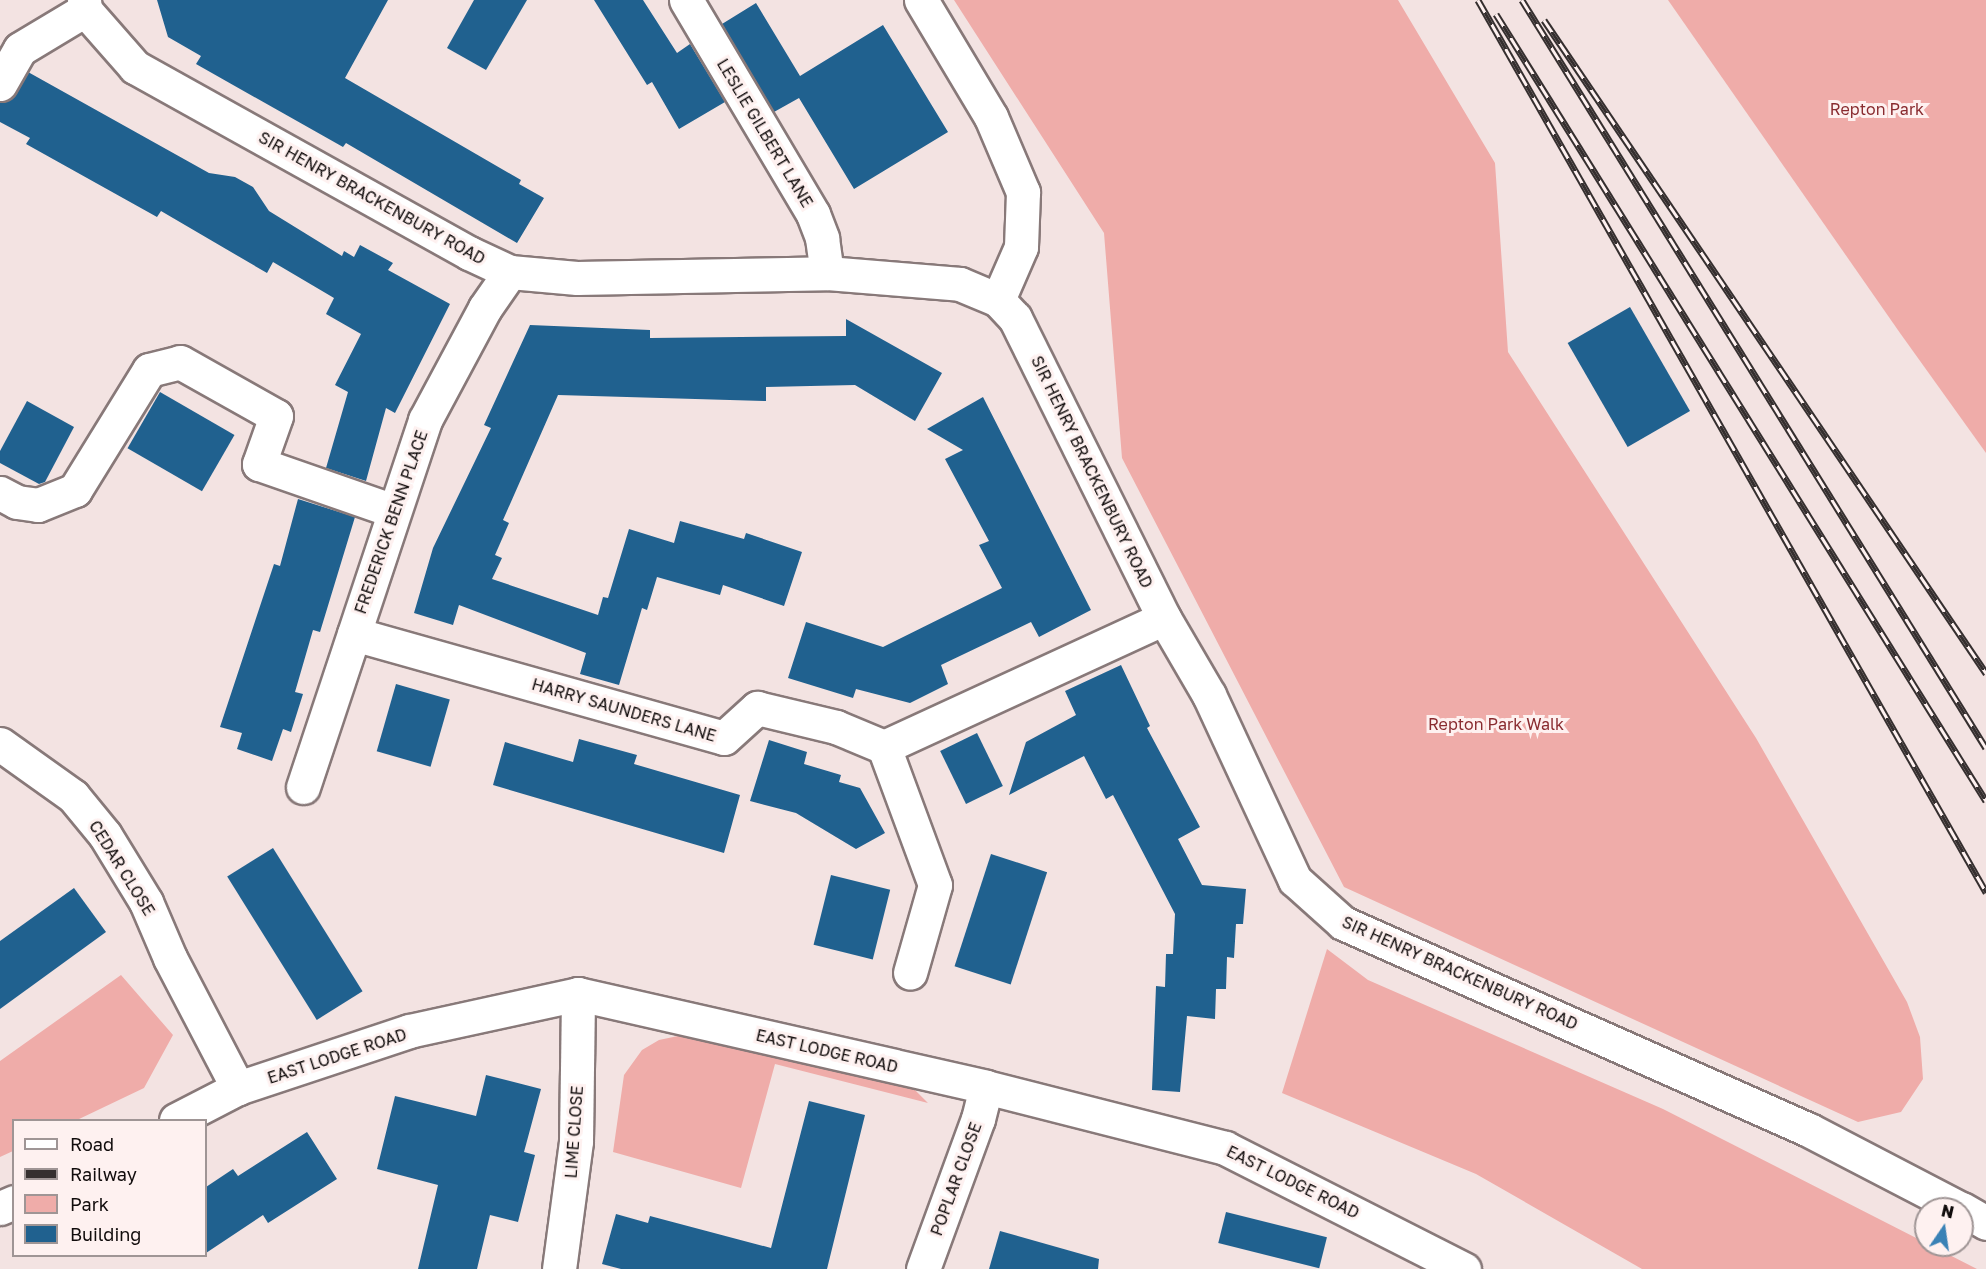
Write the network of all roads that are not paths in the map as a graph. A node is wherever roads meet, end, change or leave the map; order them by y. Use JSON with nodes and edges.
{"nodes":[{"id":1,"x":686,"y":0,"type":"edge"},
{"id":2,"x":921,"y":0,"type":"edge"},
{"id":3,"x":85,"y":5,"type":"edge"},
{"id":4,"x":0,"y":84,"type":"edge"},
{"id":5,"x":510,"y":272,"type":"junction"},
{"id":6,"x":827,"y":273,"type":"junction"},
{"id":7,"x":998,"y":300,"type":"junction"},
{"id":8,"x":0,"y":493,"type":"edge"},
{"id":9,"x":394,"y":511,"type":"junction"},
{"id":10,"x":1164,"y":618,"type":"junction"},
{"id":11,"x":354,"y":633,"type":"junction"},
{"id":12,"x":0,"y":744,"type":"edge"},
{"id":13,"x":884,"y":747,"type":"junction"},
{"id":14,"x":303,"y":787,"type":"dead end"},
{"id":15,"x":910,"y":973,"type":"dead end"},
{"id":16,"x":578,"y":994,"type":"junction"},
{"id":17,"x":986,"y":1087,"type":"junction"},
{"id":18,"x":238,"y":1088,"type":"junction"},
{"id":19,"x":178,"y":1119,"type":"edge"},
{"id":20,"x":1939,"y":1197,"type":"edge"},
{"id":21,"x":1460,"y":1268,"type":"edge"},
{"id":22,"x":559,"y":1269,"type":"edge"},
{"id":23,"x":923,"y":1269,"type":"edge"}],
"edges":[{"from":1,"to":6,"type":"street","name":"LESLIE GILBERT LANE"},
{"from":2,"to":7,"type":"street"},
{"from":3,"to":4,"type":"street"},
{"from":3,"to":5,"type":"street","name":"SIR HENRY BRACKENBURY ROAD"},
{"from":5,"to":6,"type":"street","name":"SIR HENRY BRACKENBURY ROAD"},
{"from":5,"to":9,"type":"street","name":"FREDERICK BENN PLACE"},
{"from":6,"to":7,"type":"street","name":"SIR HENRY BRACKENBURY ROAD"},
{"from":7,"to":10,"type":"street","name":"SIR HENRY BRACKENBURY ROAD"},
{"from":8,"to":9,"type":"street"},
{"from":9,"to":11,"type":"street","name":"FREDERICK BENN PLACE"},
{"from":10,"to":13,"type":"street"},
{"from":10,"to":20,"type":"street","name":"SIR HENRY BRACKENBURY ROAD"},
{"from":11,"to":13,"type":"street","name":"HARRY SAUNDERS LANE"},
{"from":11,"to":14,"type":"street","name":"FREDERICK BENN PLACE"},
{"from":12,"to":18,"type":"street","name":"CEDAR CLOSE"},
{"from":13,"to":15,"type":"street"},
{"from":16,"to":17,"type":"street","name":"EAST LODGE ROAD"},
{"from":16,"to":18,"type":"street","name":"EAST LODGE ROAD"},
{"from":16,"to":22,"type":"street","name":"LIME CLOSE"},
{"from":17,"to":21,"type":"street","name":"EAST LODGE ROAD"},
{"from":17,"to":23,"type":"street","name":"POPLAR CLOSE"},
{"from":18,"to":19,"type":"street","name":"EAST LODGE ROAD"}]}
